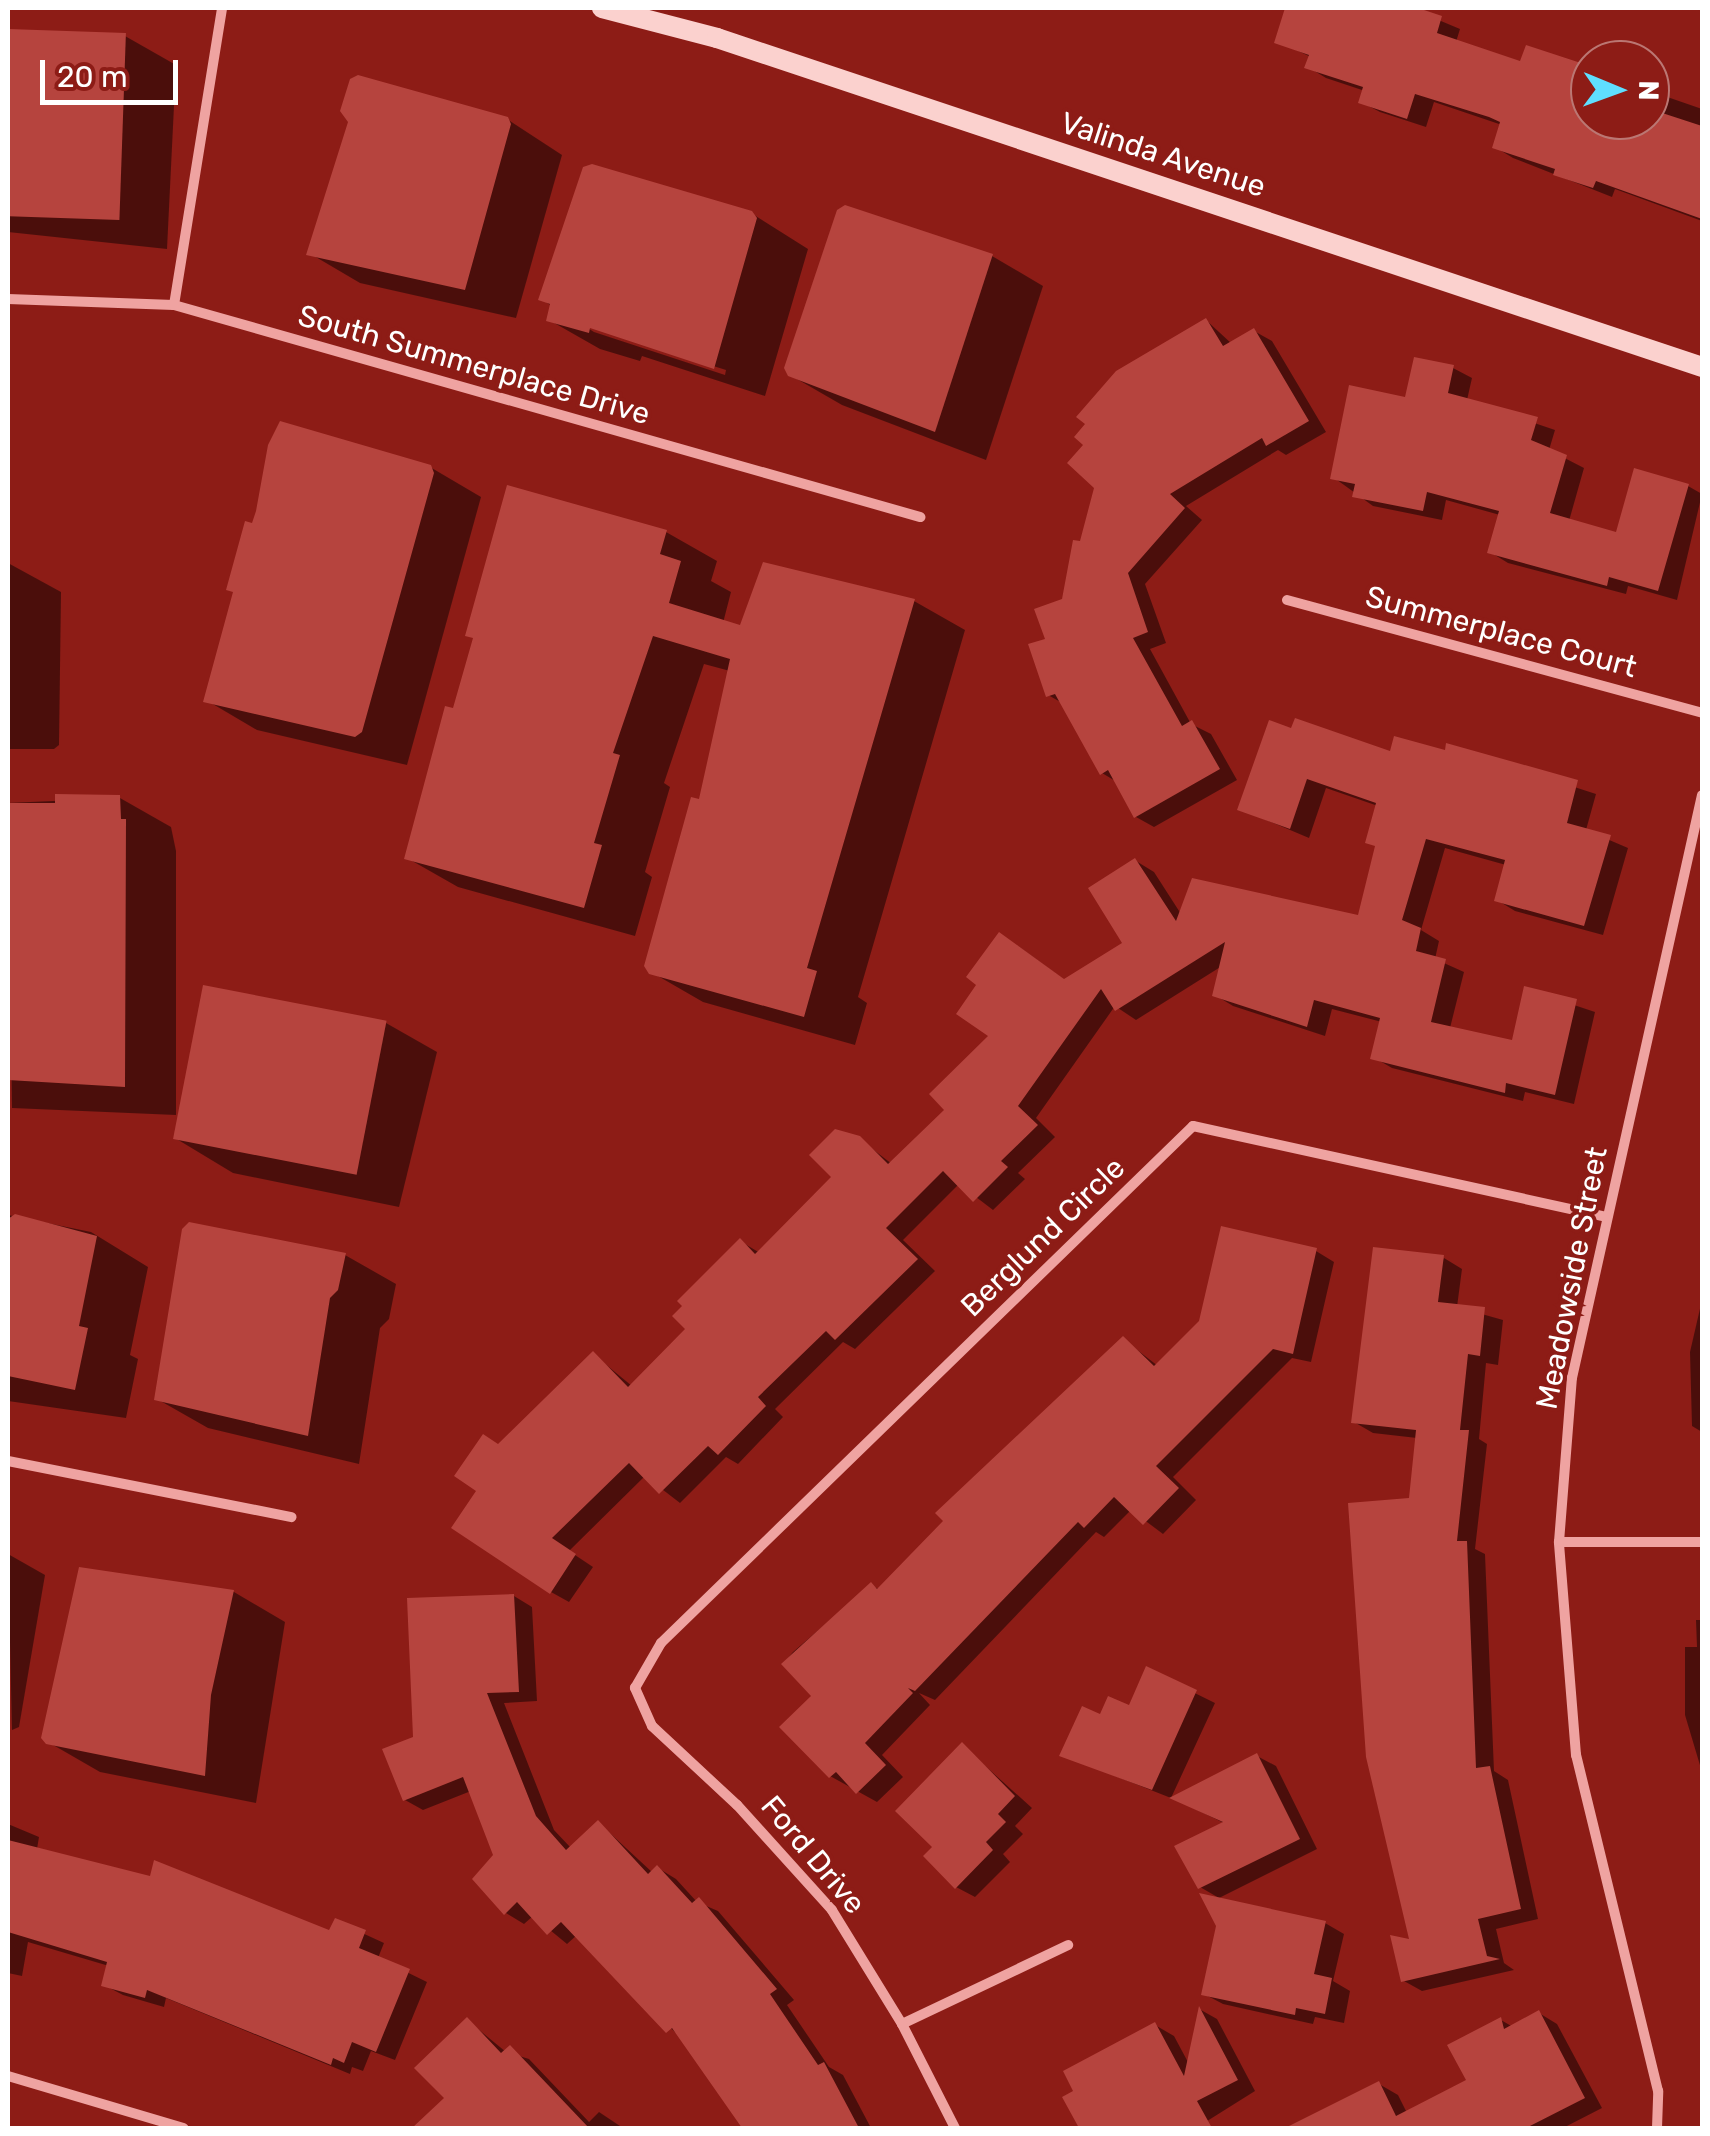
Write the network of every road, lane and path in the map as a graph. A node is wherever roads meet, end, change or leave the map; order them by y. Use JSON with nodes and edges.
{"nodes":[{"id":1,"x":222,"y":8,"type":"edge"},
{"id":2,"x":602,"y":8,"type":"edge"},
{"id":3,"x":8,"y":299,"type":"edge"},
{"id":4,"x":174,"y":304,"type":"junction"},
{"id":5,"x":1702,"y":366,"type":"edge"},
{"id":6,"x":920,"y":517,"type":"dead end"},
{"id":7,"x":1287,"y":600,"type":"dead end"},
{"id":8,"x":1702,"y":712,"type":"edge"},
{"id":9,"x":1702,"y":795,"type":"edge"},
{"id":10,"x":1606,"y":1216,"type":"junction"},
{"id":11,"x":8,"y":1460,"type":"edge"},
{"id":12,"x":292,"y":1517,"type":"dead end"},
{"id":13,"x":1559,"y":1542,"type":"junction"},
{"id":14,"x":1702,"y":1542,"type":"edge"},
{"id":15,"x":635,"y":1688,"type":"joint"},
{"id":16,"x":1068,"y":1946,"type":"dead end"},
{"id":17,"x":902,"y":2024,"type":"junction"},
{"id":18,"x":8,"y":2076,"type":"edge"},
{"id":19,"x":183,"y":2128,"type":"edge"},
{"id":20,"x":955,"y":2128,"type":"edge"},
{"id":21,"x":1657,"y":2128,"type":"edge"}],
"edges":[{"from":1,"to":4,"type":"street"},
{"from":2,"to":5,"type":"main road","name":"Valinda Avenue"},
{"from":3,"to":4,"type":"street","name":"South Summerplace Drive"},
{"from":4,"to":6,"type":"street","name":"South Summerplace Drive"},
{"from":7,"to":8,"type":"street","name":"Summerplace Court"},
{"from":9,"to":10,"type":"street","name":"Meadowside Street"},
{"from":10,"to":13,"type":"street","name":"Meadowside Street"},
{"from":10,"to":15,"type":"street","name":"Berglund Circle"},
{"from":11,"to":12,"type":"street"},
{"from":13,"to":14,"type":"street"},
{"from":13,"to":21,"type":"street","name":"Meadowside Street"},
{"from":15,"to":17,"type":"street","name":"Ford Drive"},
{"from":16,"to":17,"type":"street"},
{"from":17,"to":20,"type":"street","name":"Ford Drive"},
{"from":18,"to":19,"type":"street"}]}
